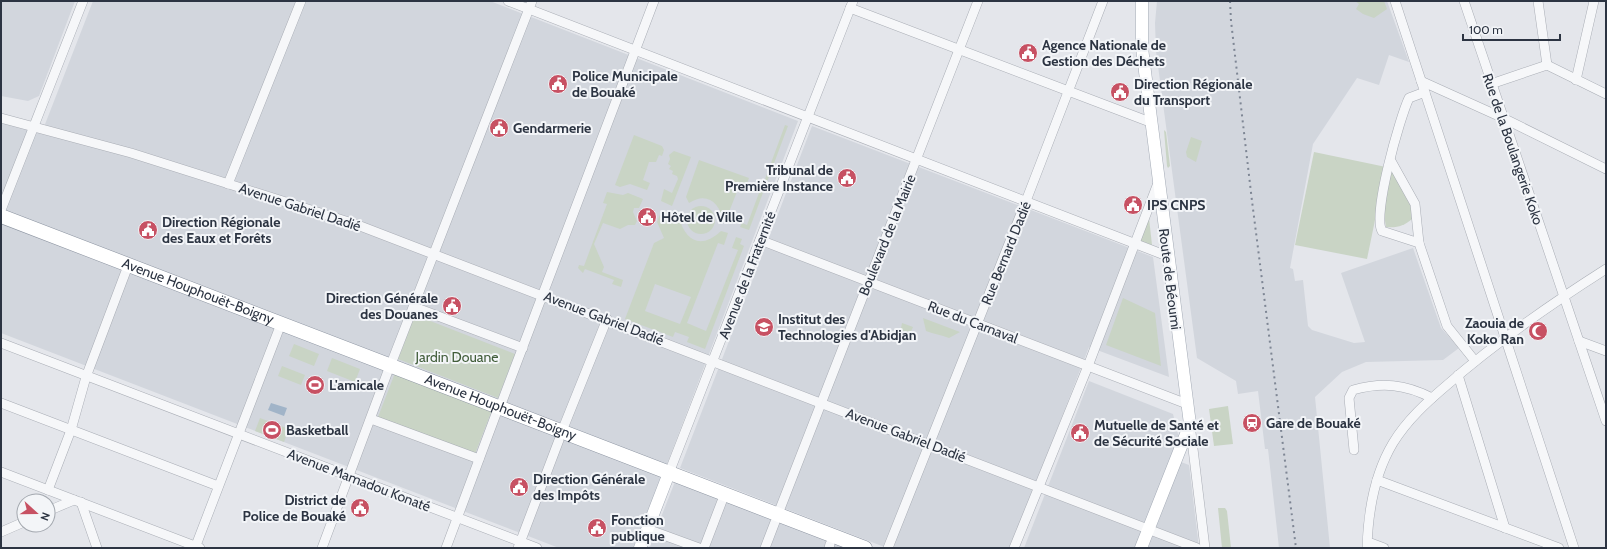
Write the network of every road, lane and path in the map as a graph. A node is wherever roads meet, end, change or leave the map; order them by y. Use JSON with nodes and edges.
{"nodes":[{"id":1,"x":83,"y":1,"type":"edge"},
{"id":2,"x":301,"y":1,"type":"edge"},
{"id":3,"x":508,"y":1,"type":"edge"},
{"id":4,"x":654,"y":1,"type":"edge"},
{"id":5,"x":978,"y":1,"type":"edge"},
{"id":6,"x":1103,"y":1,"type":"edge"},
{"id":7,"x":1142,"y":1,"type":"edge"},
{"id":8,"x":1395,"y":1,"type":"edge"},
{"id":9,"x":1464,"y":1,"type":"edge"},
{"id":10,"x":1538,"y":1,"type":"edge"},
{"id":11,"x":1594,"y":1,"type":"edge"},
{"id":12,"x":851,"y":4,"type":"edge"},
{"id":13,"x":531,"y":5,"type":"edge"},
{"id":14,"x":960,"y":50,"type":"junction"},
{"id":15,"x":636,"y":51,"type":"junction"},
{"id":16,"x":1547,"y":65,"type":"junction"},
{"id":17,"x":1576,"y":80,"type":"junction"},
{"id":18,"x":1421,"y":81,"type":"junction"},
{"id":19,"x":1491,"y":84,"type":"junction"},
{"id":20,"x":1068,"y":91,"type":"junction"},
{"id":21,"x":1425,"y":92,"type":"junction"},
{"id":22,"x":1606,"y":94,"type":"edge"},
{"id":23,"x":808,"y":117,"type":"junction"},
{"id":24,"x":1,"y":118,"type":"edge"},
{"id":25,"x":1503,"y":118,"type":"junction"},
{"id":26,"x":1150,"y":122,"type":"junction"},
{"id":27,"x":34,"y":127,"type":"junction"},
{"id":28,"x":917,"y":159,"type":"junction"},
{"id":29,"x":1391,"y":161,"type":"junction"},
{"id":30,"x":1606,"y":169,"type":"edge"},
{"id":31,"x":1158,"y":183,"type":"junction"},
{"id":32,"x":228,"y":184,"type":"junction"},
{"id":33,"x":1026,"y":202,"type":"junction"},
{"id":34,"x":1,"y":210,"type":"edge"},
{"id":35,"x":1,"y":216,"type":"edge"},
{"id":36,"x":1,"y":225,"type":"edge"},
{"id":37,"x":760,"y":240,"type":"junction"},
{"id":38,"x":1420,"y":243,"type":"junction"},
{"id":39,"x":1135,"y":244,"type":"junction"},
{"id":40,"x":434,"y":254,"type":"junction"},
{"id":41,"x":1167,"y":256,"type":"junction"},
{"id":42,"x":1606,"y":269,"type":"edge"},
{"id":43,"x":126,"y":271,"type":"junction"},
{"id":44,"x":869,"y":282,"type":"junction"},
{"id":45,"x":543,"y":295,"type":"junction"},
{"id":46,"x":1564,"y":296,"type":"junction"},
{"id":47,"x":414,"y":307,"type":"junction"},
{"id":48,"x":607,"y":319,"type":"junction"},
{"id":49,"x":978,"y":323,"type":"junction"},
{"id":50,"x":278,"y":330,"type":"junction"},
{"id":51,"x":1507,"y":338,"type":"junction"},
{"id":52,"x":1579,"y":341,"type":"junction"},
{"id":53,"x":1,"y":343,"type":"edge"},
{"id":54,"x":523,"y":348,"type":"junction"},
{"id":55,"x":1606,"y":351,"type":"edge"},
{"id":56,"x":713,"y":360,"type":"junction"},
{"id":57,"x":1475,"y":361,"type":"junction"},
{"id":58,"x":1088,"y":366,"type":"junction"},
{"id":59,"x":389,"y":367,"type":"junction"},
{"id":60,"x":1458,"y":375,"type":"junction"},
{"id":61,"x":86,"y":377,"type":"junction"},
{"id":62,"x":1432,"y":398,"type":"junction"},
{"id":63,"x":821,"y":402,"type":"junction"},
{"id":64,"x":1,"y":403,"type":"edge"},
{"id":65,"x":1187,"y":404,"type":"junction"},
{"id":66,"x":498,"y":411,"type":"junction"},
{"id":67,"x":371,"y":419,"type":"junction"},
{"id":68,"x":1606,"y":421,"type":"edge"},
{"id":69,"x":1190,"y":424,"type":"junction"},
{"id":70,"x":71,"y":430,"type":"junction"},
{"id":71,"x":239,"y":434,"type":"junction"},
{"id":72,"x":560,"y":436,"type":"junction"},
{"id":73,"x":930,"y":444,"type":"junction"},
{"id":74,"x":1354,"y":450,"type":"dead end"},
{"id":75,"x":479,"y":459,"type":"junction"},
{"id":76,"x":1,"y":472,"type":"edge"},
{"id":77,"x":349,"y":476,"type":"junction"},
{"id":78,"x":668,"y":477,"type":"junction"},
{"id":79,"x":1377,"y":480,"type":"junction"},
{"id":80,"x":218,"y":486,"type":"junction"},
{"id":81,"x":1040,"y":486,"type":"junction"},
{"id":82,"x":48,"y":490,"type":"junction"},
{"id":83,"x":77,"y":501,"type":"junction"},
{"id":84,"x":722,"y":501,"type":"junction"},
{"id":85,"x":56,"y":508,"type":"edge"},
{"id":86,"x":457,"y":518,"type":"junction"},
{"id":87,"x":776,"y":518,"type":"junction"},
{"id":88,"x":16,"y":525,"type":"edge"},
{"id":89,"x":1505,"y":528,"type":"junction"},
{"id":90,"x":647,"y":529,"type":"junction"},
{"id":91,"x":1148,"y":529,"type":"junction"},
{"id":92,"x":1,"y":532,"type":"edge"},
{"id":93,"x":520,"y":545,"type":"edge"},
{"id":94,"x":1368,"y":545,"type":"edge"},
{"id":95,"x":833,"y":546,"type":"edge"},
{"id":96,"x":197,"y":547,"type":"edge"},
{"id":97,"x":97,"y":548,"type":"edge"},
{"id":98,"x":322,"y":548,"type":"edge"},
{"id":99,"x":446,"y":548,"type":"edge"},
{"id":100,"x":537,"y":548,"type":"edge"},
{"id":101,"x":640,"y":548,"type":"edge"},
{"id":102,"x":699,"y":548,"type":"edge"},
{"id":103,"x":704,"y":548,"type":"edge"},
{"id":104,"x":765,"y":548,"type":"edge"},
{"id":105,"x":865,"y":548,"type":"edge"},
{"id":106,"x":888,"y":548,"type":"edge"},
{"id":107,"x":1014,"y":548,"type":"edge"},
{"id":108,"x":1141,"y":548,"type":"edge"},
{"id":109,"x":1197,"y":548,"type":"edge"},
{"id":110,"x":1205,"y":548,"type":"edge"},
{"id":111,"x":1384,"y":548,"type":"edge"},
{"id":112,"x":1559,"y":548,"type":"edge"},
{"id":113,"x":1574,"y":548,"type":"edge"}],
"edges":[{"from":1,"to":27,"type":"street"},
{"from":2,"to":32,"type":"street"},
{"from":3,"to":13,"type":"street"},
{"from":4,"to":15,"type":"street"},
{"from":5,"to":14,"type":"street","name":"Boulevard de la Mairie"},
{"from":6,"to":20,"type":"street","name":"Rue Bernard Dadié"},
{"from":7,"to":26,"type":"main road","name":"Route de Béoumi"},
{"from":8,"to":18,"type":"street"},
{"from":9,"to":19,"type":"street","name":"Rue de la Boulangerie Koko"},
{"from":10,"to":16,"type":"street"},
{"from":11,"to":17,"type":"street"},
{"from":12,"to":14,"type":"street"},
{"from":12,"to":23,"type":"street","name":"Avenue de la Fraternité"},
{"from":13,"to":15,"type":"street"},
{"from":13,"to":40,"type":"street"},
{"from":14,"to":20,"type":"street"},
{"from":14,"to":28,"type":"street","name":"Boulevard de la Mairie"},
{"from":15,"to":23,"type":"street"},
{"from":15,"to":45,"type":"street"},
{"from":16,"to":17,"type":"street"},
{"from":16,"to":19,"type":"street"},
{"from":17,"to":22,"type":"street"},
{"from":18,"to":21,"type":"street"},
{"from":18,"to":25,"type":"street"},
{"from":19,"to":25,"type":"street","name":"Rue de la Boulangerie Koko"},
{"from":20,"to":26,"type":"street"},
{"from":20,"to":33,"type":"street","name":"Rue Bernard Dadié"},
{"from":21,"to":29,"type":"street"},
{"from":21,"to":51,"type":"street"},
{"from":23,"to":28,"type":"street"},
{"from":23,"to":37,"type":"street","name":"Avenue de la Fraternité"},
{"from":24,"to":27,"type":"street","name":"Avenue Gabriel Dadié"},
{"from":25,"to":30,"type":"street"},
{"from":25,"to":46,"type":"street","name":"Rue de la Boulangerie Koko"},
{"from":26,"to":31,"type":"main road","name":"Route de Béoumi"},
{"from":27,"to":32,"type":"street","name":"Avenue Gabriel Dadié"},
{"from":27,"to":34,"type":"street"},
{"from":28,"to":33,"type":"street"},
{"from":28,"to":44,"type":"street","name":"Boulevard de la Mairie"},
{"from":29,"to":38,"type":"street"},
{"from":29,"to":38,"type":"street"},
{"from":31,"to":39,"type":"street"},
{"from":31,"to":41,"type":"main road","name":"Route de Béoumi"},
{"from":32,"to":40,"type":"street","name":"Avenue Gabriel Dadié"},
{"from":33,"to":39,"type":"street"},
{"from":33,"to":49,"type":"street","name":"Rue Bernard Dadié"},
{"from":35,"to":59,"type":"highway","name":"Avenue Houphouët-Boigny"},
{"from":36,"to":43,"type":"highway","name":"Avenue Houphouët-Boigny"},
{"from":37,"to":44,"type":"street","name":"Rue du Carnaval"},
{"from":37,"to":56,"type":"street","name":"Avenue de la Fraternité"},
{"from":38,"to":57,"type":"street"},
{"from":39,"to":41,"type":"street"},
{"from":39,"to":58,"type":"street"},
{"from":40,"to":45,"type":"street","name":"Avenue Gabriel Dadié"},
{"from":40,"to":47,"type":"street"},
{"from":41,"to":65,"type":"main road","name":"Route de Béoumi"},
{"from":42,"to":46,"type":"street"},
{"from":43,"to":50,"type":"highway","name":"Avenue Houphouët-Boigny"},
{"from":43,"to":61,"type":"street"},
{"from":44,"to":49,"type":"street","name":"Rue du Carnaval"},
{"from":44,"to":63,"type":"street","name":"Boulevard de la Mairie"},
{"from":45,"to":48,"type":"street","name":"Avenue Gabriel Dadié"},
{"from":45,"to":54,"type":"street"},
{"from":46,"to":51,"type":"street"},
{"from":46,"to":52,"type":"street"},
{"from":47,"to":54,"type":"street"},
{"from":47,"to":59,"type":"street"},
{"from":48,"to":56,"type":"street","name":"Avenue Gabriel Dadié"},
{"from":48,"to":72,"type":"street"},
{"from":49,"to":58,"type":"street","name":"Rue du Carnaval"},
{"from":49,"to":73,"type":"street","name":"Rue Bernard Dadié"},
{"from":50,"to":59,"type":"highway","name":"Avenue Houphouët-Boigny"},
{"from":50,"to":71,"type":"street"},
{"from":51,"to":57,"type":"street"},
{"from":51,"to":113,"type":"street"},
{"from":52,"to":55,"type":"street"},
{"from":52,"to":68,"type":"street"},
{"from":53,"to":61,"type":"street","name":"Avenue Mamadou Konaté"},
{"from":54,"to":66,"type":"street"},
{"from":56,"to":63,"type":"street","name":"Avenue Gabriel Dadié"},
{"from":56,"to":78,"type":"street","name":"Avenue de la Fraternité"},
{"from":57,"to":60,"type":"street"},
{"from":58,"to":65,"type":"street","name":"Rue du Carnaval"},
{"from":58,"to":81,"type":"street"},
{"from":59,"to":66,"type":"highway","name":"Avenue Houphouët-Boigny"},
{"from":59,"to":67,"type":"street"},
{"from":60,"to":62,"type":"street"},
{"from":60,"to":89,"type":"street"},
{"from":61,"to":70,"type":"street"},
{"from":61,"to":71,"type":"street","name":"Avenue Mamadou Konaté"},
{"from":62,"to":74,"type":"street"},
{"from":62,"to":79,"type":"street"},
{"from":63,"to":73,"type":"street","name":"Avenue Gabriel Dadié"},
{"from":63,"to":87,"type":"street","name":"Boulevard de la Mairie"},
{"from":64,"to":70,"type":"street"},
{"from":65,"to":69,"type":"main road","name":"Route de Béoumi"},
{"from":66,"to":72,"type":"highway","name":"Avenue Houphouët-Boigny"},
{"from":66,"to":75,"type":"street"},
{"from":67,"to":75,"type":"street"},
{"from":67,"to":77,"type":"street"},
{"from":69,"to":91,"type":"main road"},
{"from":69,"to":110,"type":"street"},
{"from":70,"to":80,"type":"street"},
{"from":70,"to":82,"type":"street"},
{"from":71,"to":77,"type":"street","name":"Avenue Mamadou Konaté"},
{"from":71,"to":80,"type":"street"},
{"from":72,"to":78,"type":"highway","name":"Avenue Houphouët-Boigny"},
{"from":72,"to":93,"type":"street"},
{"from":73,"to":81,"type":"street","name":"Avenue Gabriel Dadié"},
{"from":73,"to":106,"type":"street","name":"Rue Bernard Dadié"},
{"from":75,"to":86,"type":"street"},
{"from":76,"to":82,"type":"street"},
{"from":77,"to":86,"type":"street","name":"Avenue Mamadou Konaté"},
{"from":77,"to":98,"type":"street"},
{"from":78,"to":84,"type":"highway","name":"Avenue Houphouët-Boigny"},
{"from":78,"to":87,"type":"highway","name":"Avenue Houphouët-Boigny"},
{"from":78,"to":90,"type":"main road","name":"Avenue de la Fraternité"},
{"from":79,"to":89,"type":"street"},
{"from":79,"to":94,"type":"street"},
{"from":80,"to":96,"type":"street"},
{"from":81,"to":91,"type":"street","name":"Avenue Gabriel Dadié"},
{"from":81,"to":107,"type":"street"},
{"from":82,"to":83,"type":"street"},
{"from":83,"to":85,"type":"street"},
{"from":83,"to":96,"type":"street"},
{"from":83,"to":97,"type":"street"},
{"from":84,"to":87,"type":"highway","name":"Avenue Houphouët-Boigny"},
{"from":84,"to":103,"type":"street"},
{"from":86,"to":93,"type":"street","name":"Avenue Mamadou Konaté"},
{"from":86,"to":99,"type":"street"},
{"from":87,"to":95,"type":"highway","name":"Avenue Houphouët-Boigny"},
{"from":87,"to":104,"type":"street","name":"Boulevard de la Mairie"},
{"from":87,"to":105,"type":"highway","name":"Avenue Houphouët-Boigny"},
{"from":88,"to":92,"type":"street"},
{"from":89,"to":112,"type":"street"},
{"from":90,"to":101,"type":"main road","name":"Avenue de la Fraternité"},
{"from":90,"to":102,"type":"street"},
{"from":91,"to":108,"type":"main road"},
{"from":91,"to":109,"type":"street","name":"Avenue Gabriel Dadié"},
{"from":93,"to":100,"type":"street","name":"Avenue Mamadou Konaté"},
{"from":94,"to":111,"type":"street"}]}
